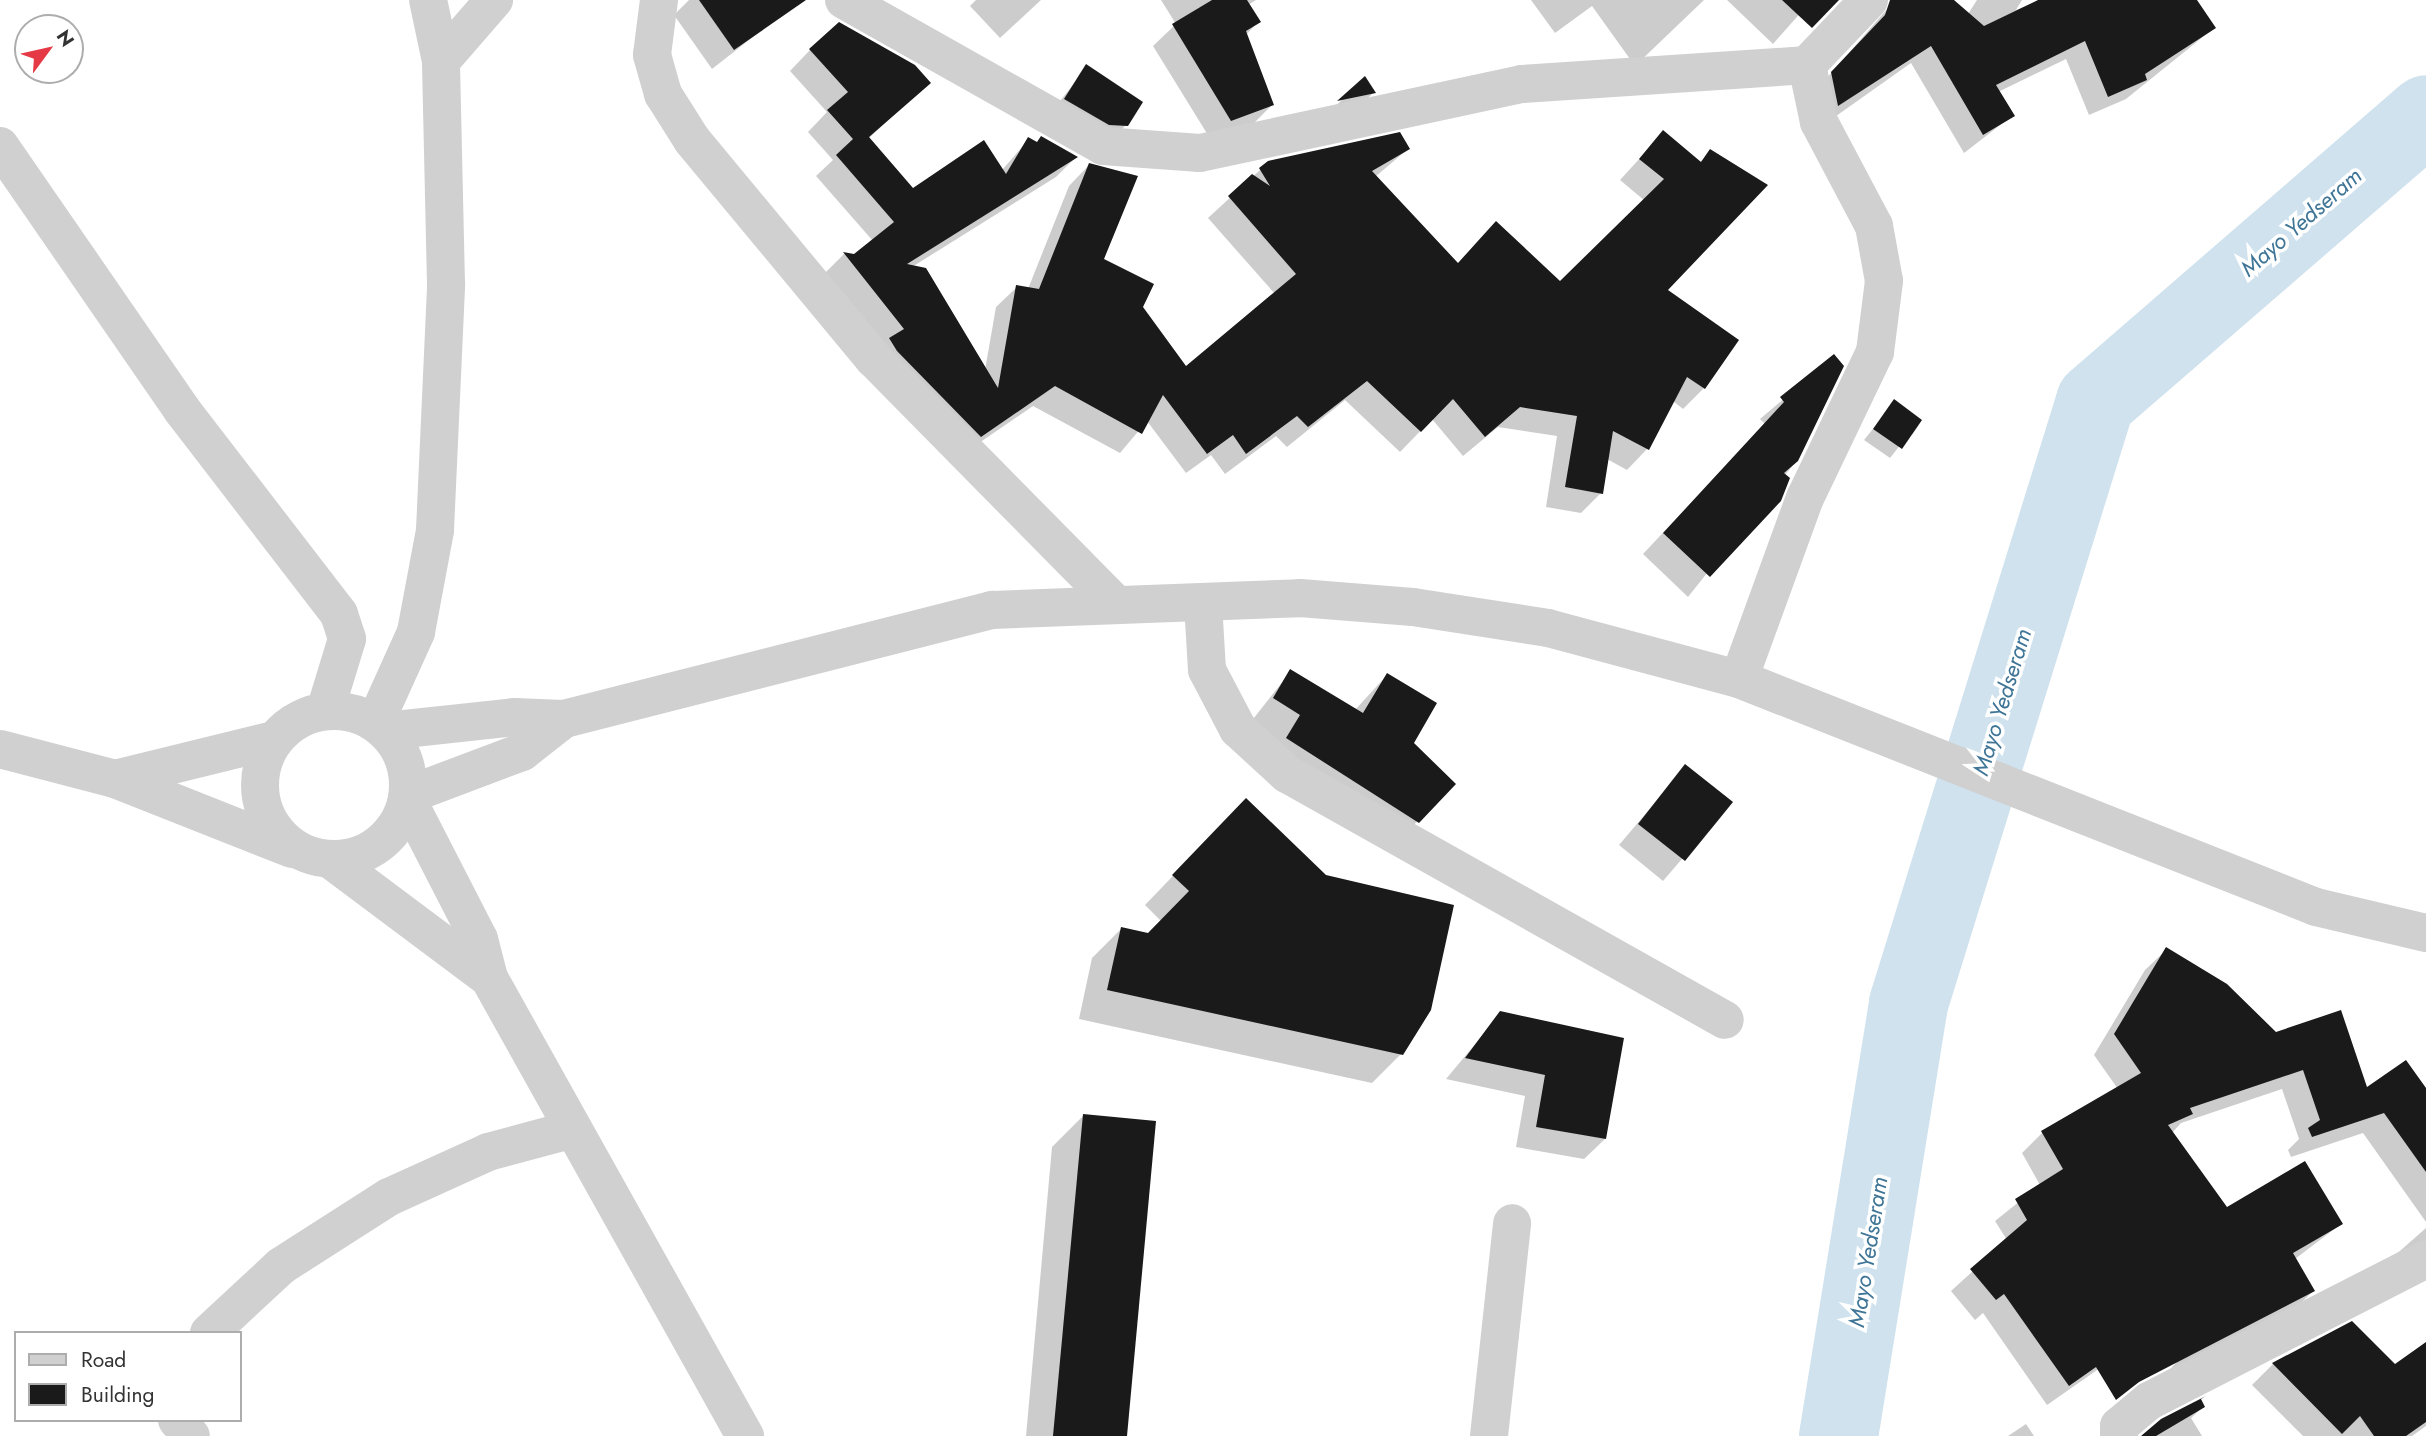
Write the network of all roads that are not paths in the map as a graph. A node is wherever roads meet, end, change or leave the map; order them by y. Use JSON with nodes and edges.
{"nodes":[{"id":1,"x":428,"y":0,"type":"edge"},
{"id":2,"x":494,"y":0,"type":"edge"},
{"id":3,"x":659,"y":0,"type":"edge"},
{"id":4,"x":844,"y":0,"type":"edge"},
{"id":5,"x":1869,"y":0,"type":"edge"},
{"id":6,"x":441,"y":61,"type":"junction"},
{"id":7,"x":1807,"y":65,"type":"junction"},
{"id":8,"x":0,"y":146,"type":"edge"},
{"id":9,"x":1203,"y":603,"type":"junction"},
{"id":10,"x":1116,"y":604,"type":"junction"},
{"id":11,"x":1739,"y":679,"type":"junction"},
{"id":12,"x":325,"y":711,"type":"junction"},
{"id":13,"x":564,"y":719,"type":"junction"},
{"id":14,"x":381,"y":727,"type":"junction"},
{"id":15,"x":274,"y":740,"type":"junction"},
{"id":16,"x":0,"y":750,"type":"edge"},
{"id":17,"x":115,"y":779,"type":"junction"},
{"id":18,"x":408,"y":797,"type":"junction"},
{"id":19,"x":313,"y":855,"type":"junction"},
{"id":20,"x":2426,"y":933,"type":"edge"},
{"id":21,"x":489,"y":978,"type":"junction"},
{"id":22,"x":1725,"y":1020,"type":"dead end"},
{"id":23,"x":573,"y":1129,"type":"junction"},
{"id":24,"x":1511,"y":1223,"type":"dead end"},
{"id":25,"x":2426,"y":1259,"type":"edge"},
{"id":26,"x":211,"y":1331,"type":"edge"},
{"id":27,"x":179,"y":1422,"type":"edge"},
{"id":28,"x":191,"y":1436,"type":"edge"},
{"id":29,"x":744,"y":1436,"type":"edge"},
{"id":30,"x":1489,"y":1436,"type":"edge"},
{"id":31,"x":2119,"y":1436,"type":"edge"}],
"edges":[{"from":1,"to":6,"type":"street"},
{"from":2,"to":6,"type":"street"},
{"from":3,"to":10,"type":"street"},
{"from":4,"to":7,"type":"street"},
{"from":5,"to":7,"type":"street"},
{"from":6,"to":14,"type":"street"},
{"from":7,"to":11,"type":"street"},
{"from":8,"to":12,"type":"street"},
{"from":9,"to":10,"type":"street"},
{"from":9,"to":11,"type":"street"},
{"from":9,"to":22,"type":"street"},
{"from":10,"to":13,"type":"street"},
{"from":11,"to":20,"type":"street"},
{"from":12,"to":14,"type":"street"},
{"from":12,"to":15,"type":"street"},
{"from":13,"to":14,"type":"street"},
{"from":13,"to":18,"type":"street"},
{"from":14,"to":18,"type":"street"},
{"from":15,"to":17,"type":"street"},
{"from":15,"to":19,"type":"street"},
{"from":16,"to":17,"type":"street"},
{"from":17,"to":19,"type":"street"},
{"from":18,"to":19,"type":"street"},
{"from":18,"to":21,"type":"street"},
{"from":19,"to":21,"type":"street"},
{"from":21,"to":23,"type":"street"},
{"from":23,"to":26,"type":"street"},
{"from":23,"to":29,"type":"street"},
{"from":24,"to":30,"type":"street"},
{"from":25,"to":31,"type":"street"},
{"from":27,"to":28,"type":"street"}]}
